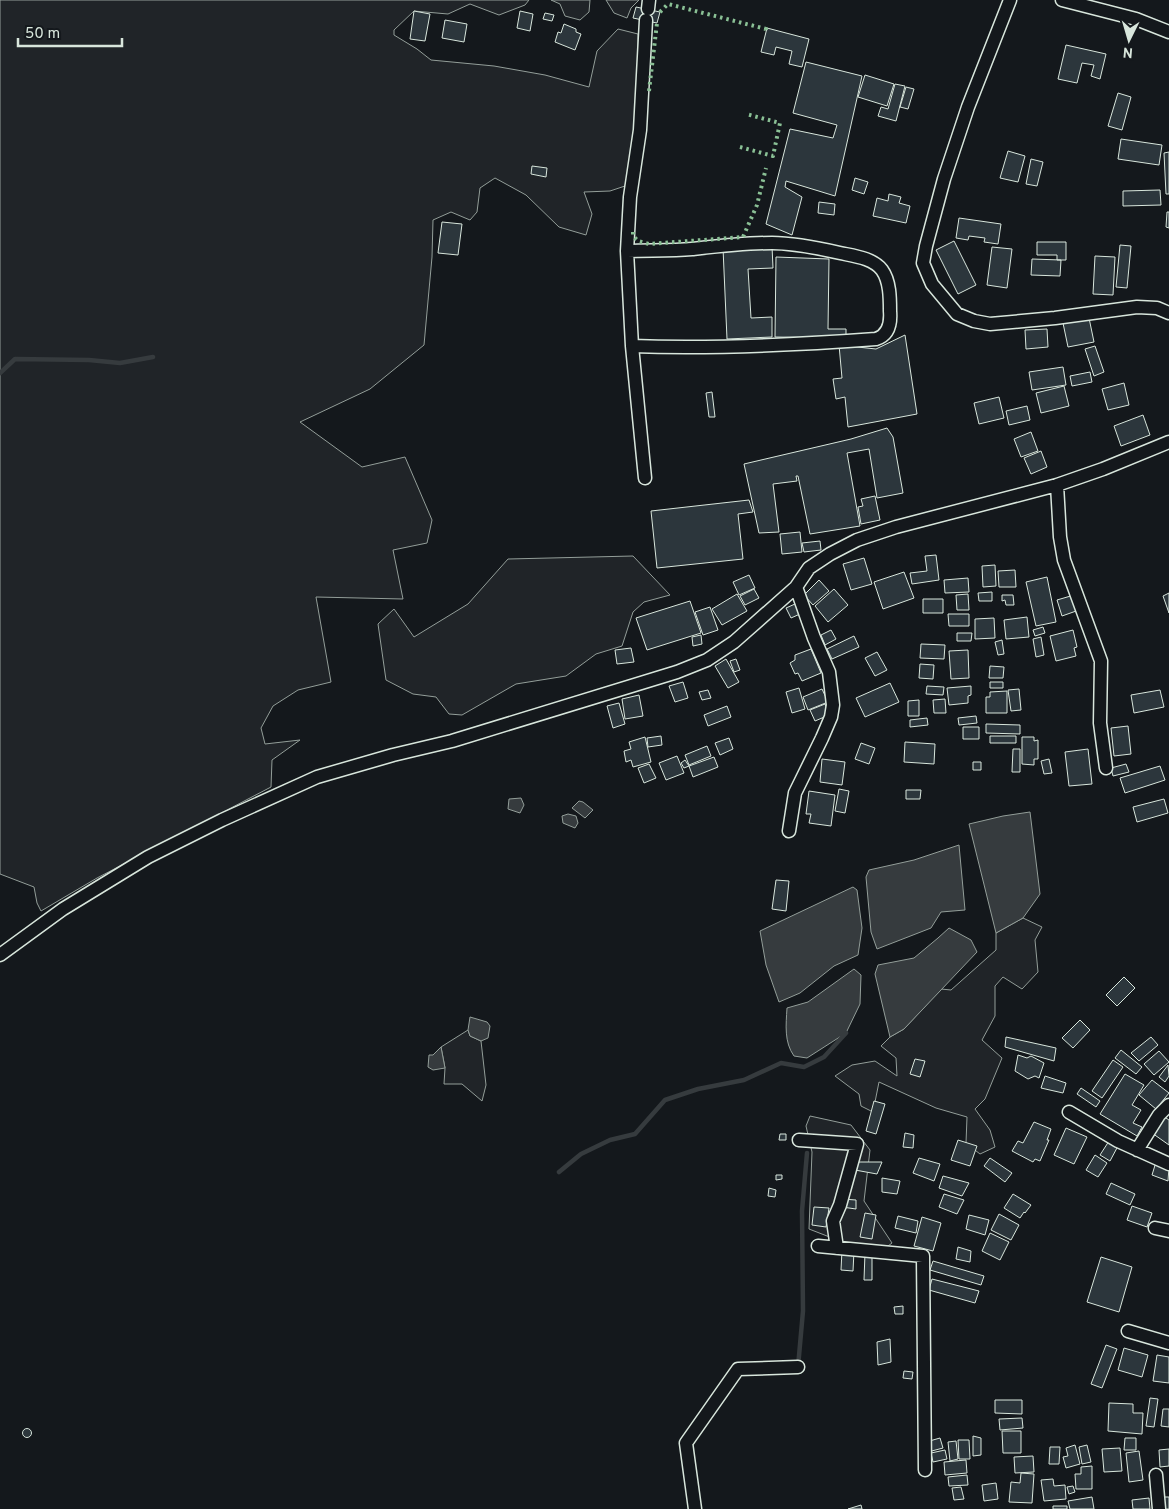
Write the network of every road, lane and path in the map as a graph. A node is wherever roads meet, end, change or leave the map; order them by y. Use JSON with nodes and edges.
{"nodes":[{"id":1,"x":1010,"y":0,"type":"edge"},
{"id":2,"x":1062,"y":0,"type":"edge"},
{"id":3,"x":648,"y":10,"type":"edge"},
{"id":4,"x":1169,"y":32,"type":"edge"},
{"id":5,"x":627,"y":251,"type":"junction"},
{"id":6,"x":1169,"y":313,"type":"edge"},
{"id":7,"x":632,"y":346,"type":"junction"},
{"id":8,"x":1169,"y":442,"type":"edge"},
{"id":9,"x":645,"y":478,"type":"dead end"},
{"id":10,"x":1057,"y":485,"type":"junction"},
{"id":11,"x":796,"y":587,"type":"junction"},
{"id":12,"x":1106,"y":768,"type":"dead end"},
{"id":13,"x":789,"y":831,"type":"dead end"},
{"id":14,"x":0,"y":955,"type":"edge"},
{"id":15,"x":1169,"y":1105,"type":"edge"},
{"id":16,"x":1069,"y":1112,"type":"dead end"},
{"id":17,"x":799,"y":1140,"type":"dead end"},
{"id":18,"x":1137,"y":1150,"type":"junction"},
{"id":19,"x":1169,"y":1164,"type":"edge"},
{"id":20,"x":1155,"y":1228,"type":"dead end"},
{"id":21,"x":1169,"y":1231,"type":"edge"},
{"id":22,"x":818,"y":1246,"type":"dead end"},
{"id":23,"x":837,"y":1248,"type":"junction"},
{"id":24,"x":1128,"y":1331,"type":"dead end"},
{"id":25,"x":1169,"y":1343,"type":"edge"},
{"id":26,"x":798,"y":1367,"type":"dead end"},
{"id":27,"x":925,"y":1470,"type":"dead end"},
{"id":28,"x":1156,"y":1475,"type":"dead end"},
{"id":29,"x":695,"y":1509,"type":"edge"},
{"id":30,"x":1160,"y":1509,"type":"edge"}],
"edges":[{"from":1,"to":6,"type":"street"},
{"from":2,"to":4,"type":"street"},
{"from":3,"to":5,"type":"street"},
{"from":5,"to":7,"type":"street"},
{"from":5,"to":7,"type":"street"},
{"from":7,"to":9,"type":"street"},
{"from":8,"to":10,"type":"street"},
{"from":10,"to":11,"type":"street"},
{"from":10,"to":12,"type":"street"},
{"from":11,"to":13,"type":"street"},
{"from":11,"to":14,"type":"street"},
{"from":15,"to":18,"type":"street"},
{"from":16,"to":18,"type":"street"},
{"from":17,"to":23,"type":"street"},
{"from":18,"to":19,"type":"street"},
{"from":20,"to":21,"type":"street"},
{"from":22,"to":23,"type":"street"},
{"from":23,"to":27,"type":"street"},
{"from":24,"to":25,"type":"street"},
{"from":26,"to":29,"type":"street"},
{"from":28,"to":30,"type":"street"}]}
